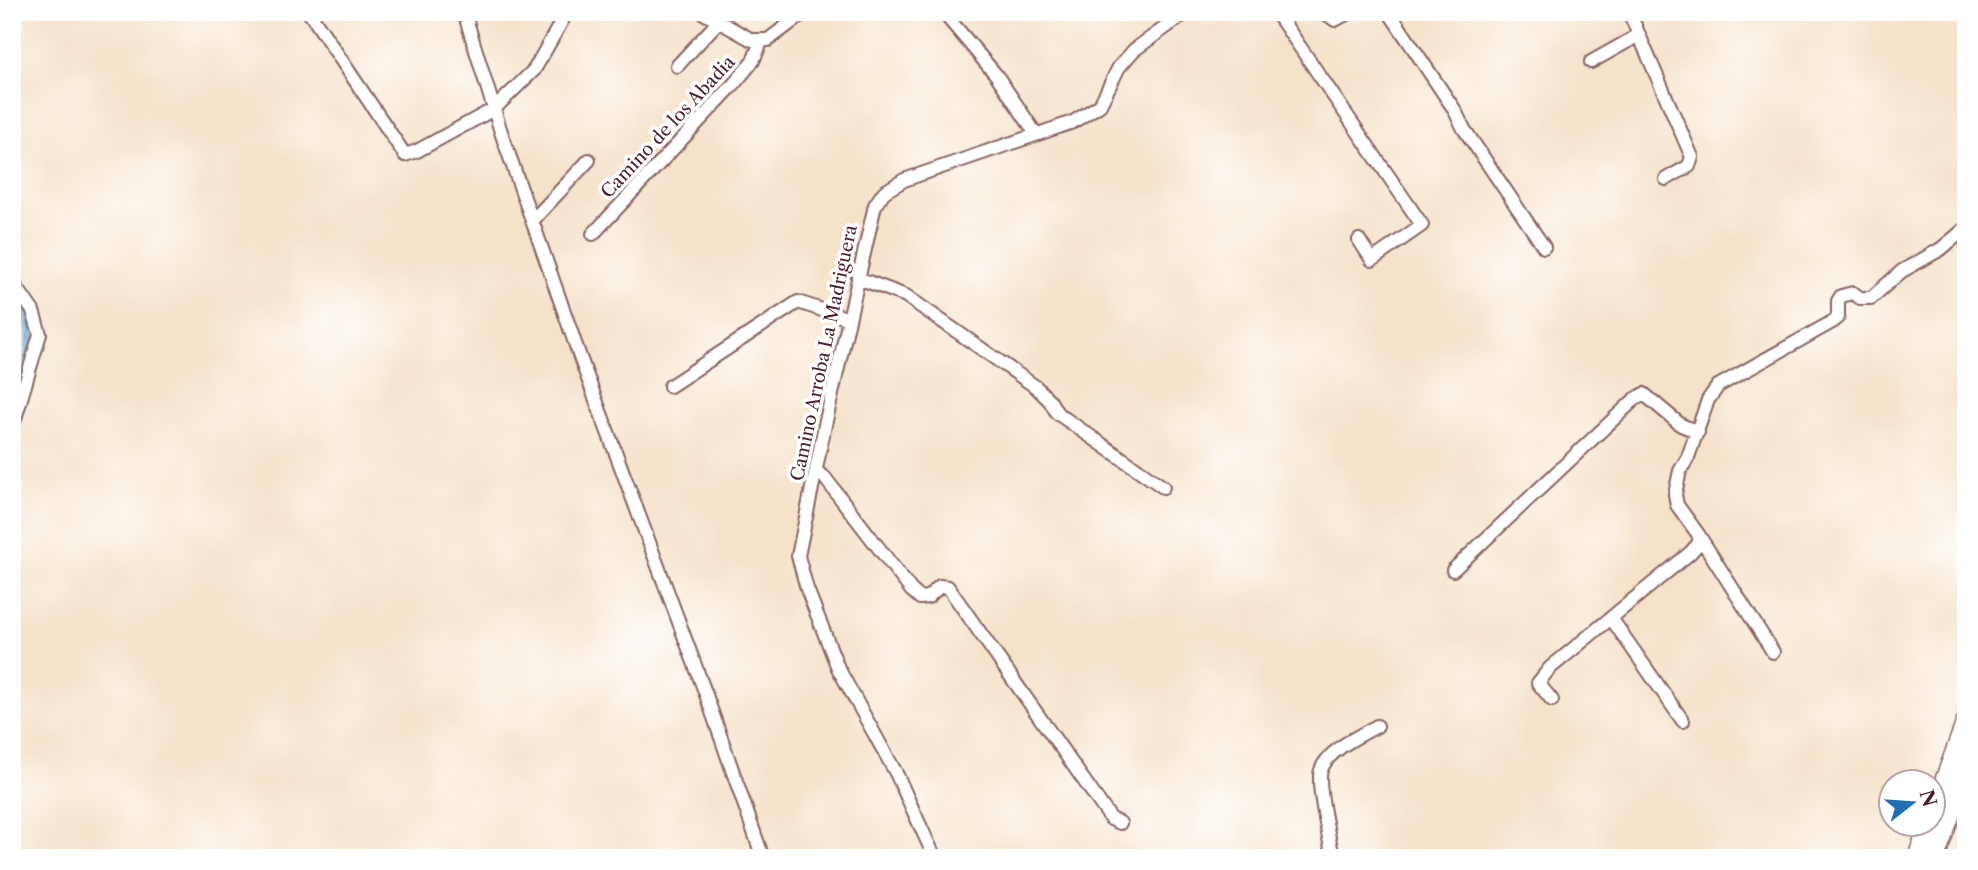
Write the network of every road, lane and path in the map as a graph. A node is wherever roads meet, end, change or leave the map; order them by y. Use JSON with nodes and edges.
{"nodes":[{"id":1,"x":309,"y":12,"type":"edge"},
{"id":2,"x":464,"y":12,"type":"edge"},
{"id":3,"x":566,"y":12,"type":"edge"},
{"id":4,"x":702,"y":12,"type":"edge"},
{"id":5,"x":805,"y":12,"type":"edge"},
{"id":6,"x":943,"y":12,"type":"edge"},
{"id":7,"x":1187,"y":12,"type":"edge"},
{"id":8,"x":1276,"y":12,"type":"edge"},
{"id":9,"x":1324,"y":12,"type":"edge"},
{"id":10,"x":1350,"y":12,"type":"edge"},
{"id":11,"x":1389,"y":12,"type":"edge"},
{"id":12,"x":1629,"y":12,"type":"edge"},
{"id":13,"x":719,"y":21,"type":"junction"},
{"id":14,"x":1639,"y":35,"type":"junction"},
{"id":15,"x":762,"y":40,"type":"junction"},
{"id":16,"x":1591,"y":62,"type":"dead end"},
{"id":17,"x":677,"y":65,"type":"dead end"},
{"id":18,"x":494,"y":109,"type":"junction"},
{"id":19,"x":1036,"y":134,"type":"junction"},
{"id":20,"x":589,"y":160,"type":"dead end"},
{"id":21,"x":1666,"y":179,"type":"dead end"},
{"id":22,"x":532,"y":221,"type":"junction"},
{"id":23,"x":1966,"y":228,"type":"edge"},
{"id":24,"x":593,"y":234,"type":"dead end"},
{"id":25,"x":1359,"y":240,"type":"dead end"},
{"id":26,"x":1544,"y":247,"type":"dead end"},
{"id":27,"x":858,"y":278,"type":"junction"},
{"id":28,"x":12,"y":281,"type":"edge"},
{"id":29,"x":849,"y":319,"type":"junction"},
{"id":30,"x":670,"y":386,"type":"dead end"},
{"id":31,"x":12,"y":429,"type":"edge"},
{"id":32,"x":1698,"y":432,"type":"junction"},
{"id":33,"x":816,"y":471,"type":"junction"},
{"id":34,"x":1163,"y":487,"type":"dead end"},
{"id":35,"x":1698,"y":534,"type":"junction"},
{"id":36,"x":1453,"y":570,"type":"dead end"},
{"id":37,"x":1611,"y":618,"type":"junction"},
{"id":38,"x":1773,"y":652,"type":"dead end"},
{"id":39,"x":1552,"y":700,"type":"dead end"},
{"id":40,"x":1683,"y":720,"type":"dead end"},
{"id":41,"x":1966,"y":721,"type":"edge"},
{"id":42,"x":1377,"y":726,"type":"dead end"},
{"id":43,"x":1966,"y":772,"type":"edge"},
{"id":44,"x":1946,"y":777,"type":"edge"},
{"id":45,"x":1120,"y":823,"type":"dead end"},
{"id":46,"x":1924,"y":838,"type":"edge"},
{"id":47,"x":763,"y":858,"type":"edge"},
{"id":48,"x":935,"y":858,"type":"edge"},
{"id":49,"x":1333,"y":858,"type":"edge"},
{"id":50,"x":1917,"y":858,"type":"edge"},
{"id":51,"x":1935,"y":858,"type":"edge"}],
"edges":[{"from":1,"to":18,"type":"street"},
{"from":2,"to":18,"type":"street"},
{"from":3,"to":18,"type":"street"},
{"from":4,"to":13,"type":"street","name":"Camino de los Abadia"},
{"from":5,"to":15,"type":"street"},
{"from":6,"to":19,"type":"street"},
{"from":7,"to":19,"type":"street","name":"Camino Arroba La Madriguera"},
{"from":8,"to":25,"type":"street"},
{"from":9,"to":10,"type":"street"},
{"from":11,"to":26,"type":"street"},
{"from":12,"to":14,"type":"street"},
{"from":13,"to":15,"type":"street","name":"Camino de los Abadia"},
{"from":13,"to":17,"type":"street","name":"Camino de los Abadia"},
{"from":14,"to":16,"type":"street"},
{"from":14,"to":21,"type":"street"},
{"from":15,"to":24,"type":"street","name":"Camino de los Abadia"},
{"from":18,"to":22,"type":"street"},
{"from":19,"to":27,"type":"street","name":"Camino Arroba La Madriguera"},
{"from":20,"to":22,"type":"street"},
{"from":22,"to":47,"type":"street"},
{"from":23,"to":32,"type":"street"},
{"from":27,"to":29,"type":"street","name":"Camino Arroba La Madriguera"},
{"from":27,"to":34,"type":"street"},
{"from":28,"to":31,"type":"street"},
{"from":29,"to":30,"type":"street"},
{"from":29,"to":33,"type":"street","name":"Camino Arroba La Madriguera"},
{"from":32,"to":35,"type":"street"},
{"from":32,"to":36,"type":"street"},
{"from":33,"to":45,"type":"street"},
{"from":33,"to":48,"type":"street","name":"Camino Arroba La Madriguera"},
{"from":35,"to":37,"type":"street"},
{"from":35,"to":38,"type":"street"},
{"from":37,"to":39,"type":"street"},
{"from":37,"to":40,"type":"street"},
{"from":41,"to":44,"type":"highway"},
{"from":42,"to":49,"type":"street"},
{"from":43,"to":51,"type":"highway"},
{"from":46,"to":50,"type":"highway"}]}
